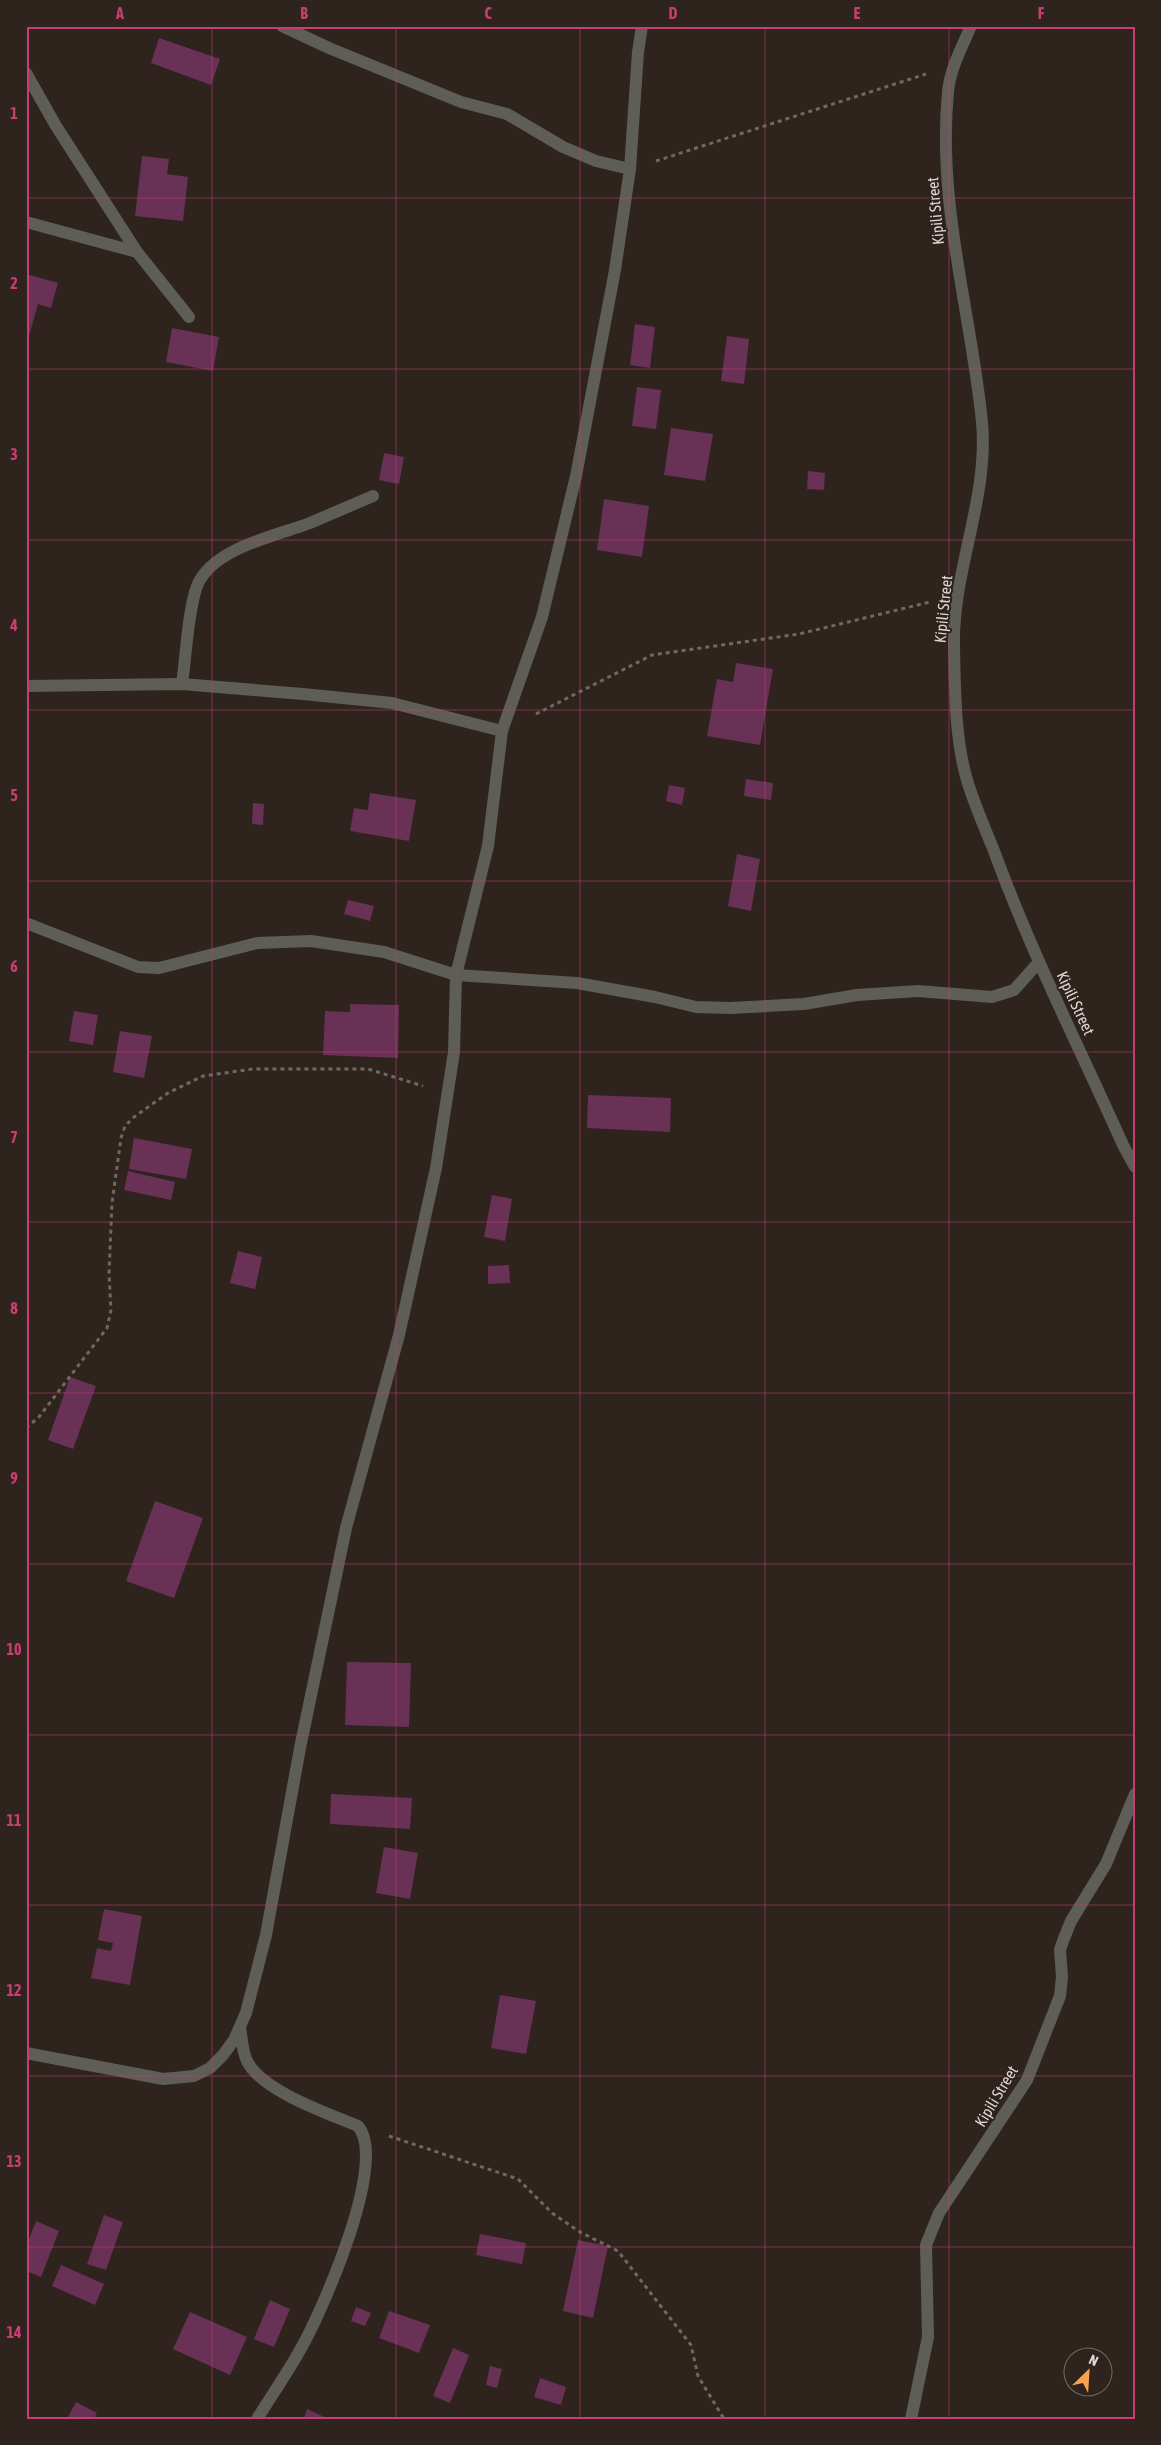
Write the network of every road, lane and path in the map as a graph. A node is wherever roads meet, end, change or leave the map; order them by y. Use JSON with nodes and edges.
{"nodes":[{"id":1,"x":282,"y":26,"type":"edge"},
{"id":2,"x":642,"y":26,"type":"edge"},
{"id":3,"x":970,"y":26,"type":"edge"},
{"id":4,"x":955,"y":64,"type":"junction"},
{"id":5,"x":26,"y":73,"type":"edge"},
{"id":6,"x":630,"y":169,"type":"junction"},
{"id":7,"x":26,"y":222,"type":"edge"},
{"id":8,"x":137,"y":252,"type":"junction"},
{"id":9,"x":189,"y":317,"type":"dead end"},
{"id":10,"x":373,"y":496,"type":"dead end"},
{"id":11,"x":958,"y":596,"type":"junction"},
{"id":12,"x":182,"y":684,"type":"junction"},
{"id":13,"x":26,"y":686,"type":"edge"},
{"id":14,"x":502,"y":731,"type":"junction"},
{"id":15,"x":26,"y":923,"type":"edge"},
{"id":16,"x":1039,"y":962,"type":"junction"},
{"id":17,"x":456,"y":975,"type":"junction"},
{"id":18,"x":448,"y":1094,"type":"junction"},
{"id":19,"x":1135,"y":1167,"type":"edge"},
{"id":20,"x":26,"y":1428,"type":"edge"},
{"id":21,"x":1135,"y":1794,"type":"edge"},
{"id":22,"x":240,"y":2027,"type":"junction"},
{"id":23,"x":26,"y":2053,"type":"edge"},
{"id":24,"x":358,"y":2126,"type":"junction"},
{"id":25,"x":257,"y":2419,"type":"edge"},
{"id":26,"x":724,"y":2419,"type":"edge"},
{"id":27,"x":911,"y":2419,"type":"edge"}],
"edges":[{"from":1,"to":6,"type":"street"},
{"from":2,"to":6,"type":"street"},
{"from":3,"to":4,"type":"street","name":"Kipili Street"},
{"from":4,"to":6,"type":"path"},
{"from":4,"to":11,"type":"street","name":"Kipili Street"},
{"from":5,"to":8,"type":"street"},
{"from":6,"to":14,"type":"street"},
{"from":7,"to":8,"type":"street"},
{"from":8,"to":9,"type":"street"},
{"from":10,"to":12,"type":"street"},
{"from":11,"to":14,"type":"path"},
{"from":11,"to":16,"type":"street","name":"Kipili Street"},
{"from":12,"to":13,"type":"street"},
{"from":12,"to":14,"type":"street"},
{"from":14,"to":17,"type":"street"},
{"from":15,"to":17,"type":"street"},
{"from":16,"to":17,"type":"street"},
{"from":16,"to":19,"type":"street","name":"Kipili Street"},
{"from":17,"to":18,"type":"street"},
{"from":18,"to":20,"type":"path"},
{"from":18,"to":22,"type":"street"},
{"from":21,"to":27,"type":"street","name":"Kipili Street"},
{"from":22,"to":23,"type":"street"},
{"from":22,"to":24,"type":"street"},
{"from":24,"to":25,"type":"street"},
{"from":24,"to":26,"type":"path"}]}
